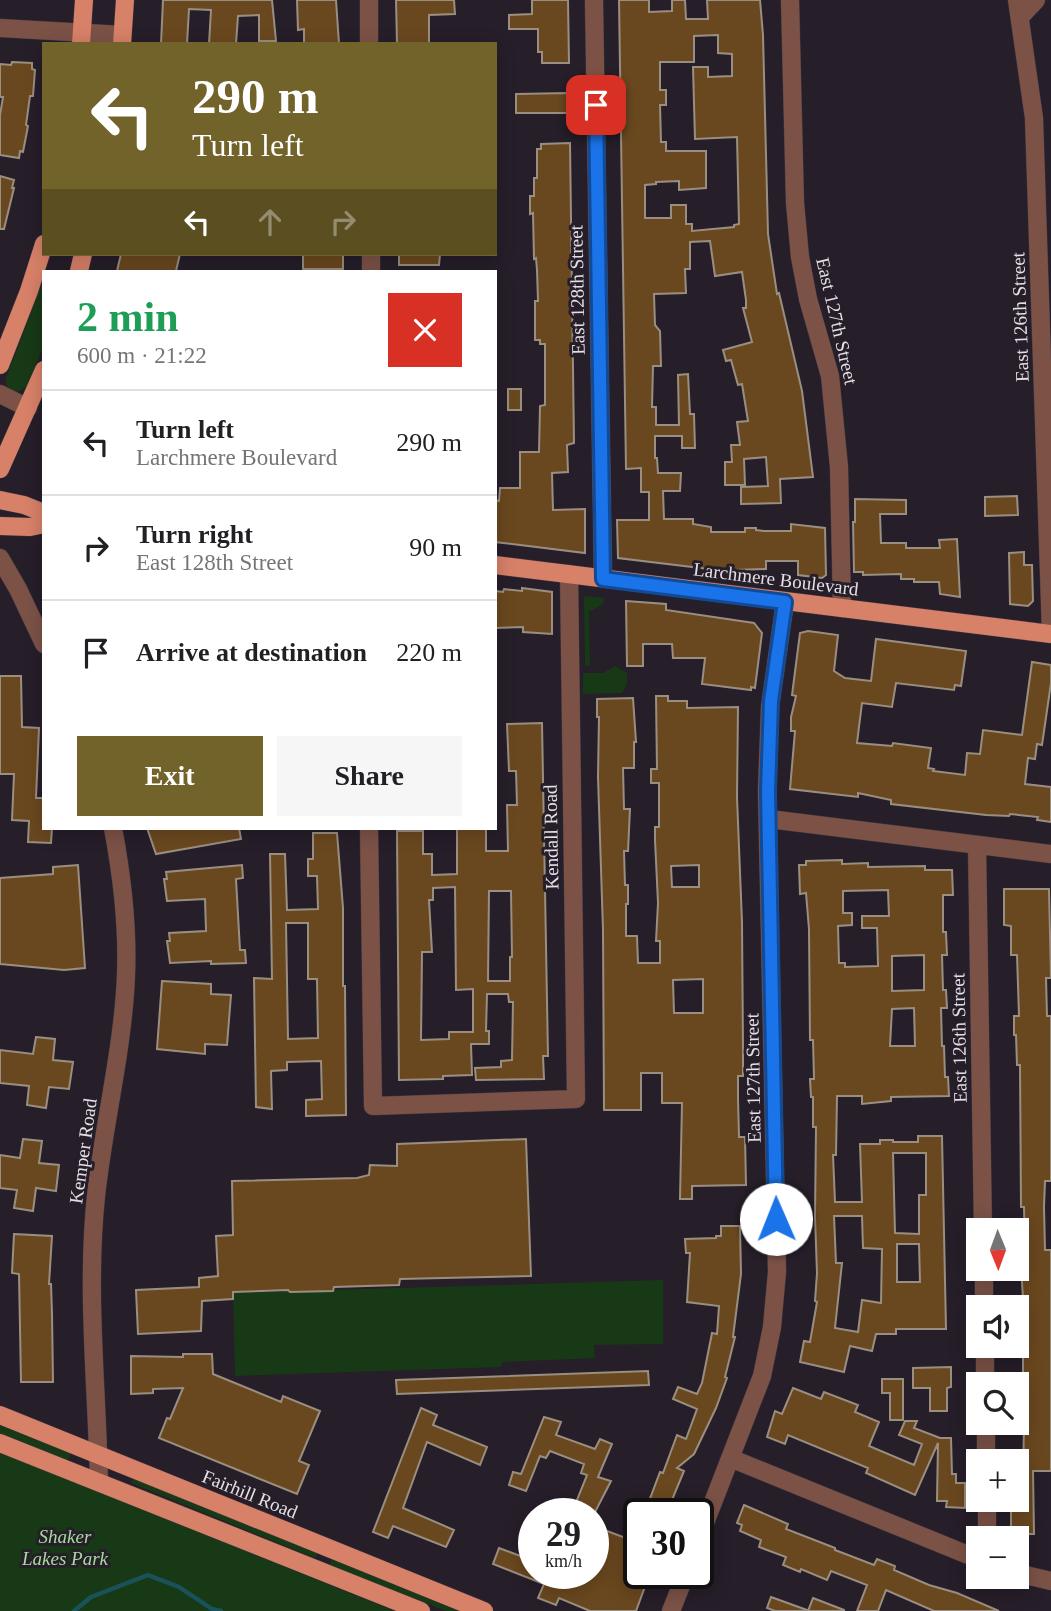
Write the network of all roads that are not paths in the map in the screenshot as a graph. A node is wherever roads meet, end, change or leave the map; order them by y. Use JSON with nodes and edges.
{"nodes":[{"id":1,"x":84,"y":0,"type":"edge"},
{"id":2,"x":125,"y":0,"type":"edge"},
{"id":3,"x":369,"y":0,"type":"edge"},
{"id":4,"x":594,"y":0,"type":"edge"},
{"id":5,"x":790,"y":0,"type":"edge"},
{"id":6,"x":1036,"y":0,"type":"edge"},
{"id":7,"x":1018,"y":9,"type":"edge"},
{"id":8,"x":0,"y":27,"type":"edge"},
{"id":9,"x":82,"y":38,"type":"edge"},
{"id":10,"x":122,"y":40,"type":"edge"},
{"id":11,"x":369,"y":42,"type":"edge"},
{"id":12,"x":42,"y":250,"type":"edge"},
{"id":13,"x":0,"y":365,"type":"edge"},
{"id":14,"x":42,"y":374,"type":"edge"},
{"id":15,"x":0,"y":394,"type":"edge"},
{"id":16,"x":27,"y":408,"type":"junction"},
{"id":17,"x":0,"y":469,"type":"edge"},
{"id":18,"x":0,"y":500,"type":"edge"},
{"id":19,"x":42,"y":512,"type":"edge"},
{"id":20,"x":42,"y":524,"type":"edge"},
{"id":21,"x":0,"y":527,"type":"edge"},
{"id":22,"x":0,"y":558,"type":"edge"},
{"id":23,"x":497,"y":565,"type":"edge"},
{"id":24,"x":569,"y":574,"type":"junction"},
{"id":25,"x":603,"y":579,"type":"junction"},
{"id":26,"x":785,"y":602,"type":"junction"},
{"id":27,"x":842,"y":608,"type":"junction"},
{"id":28,"x":1051,"y":634,"type":"edge"},
{"id":29,"x":42,"y":640,"type":"edge"},
{"id":30,"x":769,"y":819,"type":"junction"},
{"id":31,"x":113,"y":830,"type":"edge"},
{"id":32,"x":369,"y":830,"type":"edge"},
{"id":33,"x":977,"y":845,"type":"junction"},
{"id":34,"x":1051,"y":854,"type":"edge"},
{"id":35,"x":983,"y":1218,"type":"edge"},
{"id":36,"x":0,"y":1415,"type":"edge"},
{"id":37,"x":0,"y":1443,"type":"edge"},
{"id":38,"x":98,"y":1455,"type":"junction"},
{"id":39,"x":730,"y":1458,"type":"junction"},
{"id":40,"x":99,"y":1482,"type":"junction"},
{"id":41,"x":714,"y":1500,"type":"edge"},
{"id":42,"x":329,"y":1549,"type":"junction"},
{"id":43,"x":966,"y":1554,"type":"edge"},
{"id":44,"x":321,"y":1571,"type":"junction"},
{"id":45,"x":1029,"y":1576,"type":"edge"},
{"id":46,"x":1051,"y":1581,"type":"edge"},
{"id":47,"x":680,"y":1589,"type":"edge"},
{"id":48,"x":421,"y":1611,"type":"edge"},
{"id":49,"x":484,"y":1611,"type":"edge"},
{"id":50,"x":671,"y":1611,"type":"edge"}],
"edges":[{"from":1,"to":9,"type":"main road"},
{"from":2,"to":10,"type":"main road"},
{"from":3,"to":11,"type":"street"},
{"from":4,"to":25,"type":"street","name":"East 128th Street"},
{"from":5,"to":27,"type":"street","name":"East 127th Street"},
{"from":6,"to":7,"type":"street"},
{"from":7,"to":28,"type":"street","name":"East 126th Street"},
{"from":8,"to":9,"type":"street"},
{"from":9,"to":10,"type":"street"},
{"from":12,"to":13,"type":"main road"},
{"from":14,"to":16,"type":"main road"},
{"from":15,"to":16,"type":"street"},
{"from":16,"to":17,"type":"main road"},
{"from":18,"to":19,"type":"main road"},
{"from":20,"to":21,"type":"main road"},
{"from":22,"to":29,"type":"street"},
{"from":23,"to":24,"type":"main road","name":"Larchmere Boulevard"},
{"from":24,"to":25,"type":"main road","name":"Larchmere Boulevard"},
{"from":24,"to":32,"type":"street","name":"Kendall Road"},
{"from":25,"to":26,"type":"main road","name":"Larchmere Boulevard"},
{"from":26,"to":27,"type":"main road","name":"Larchmere Boulevard"},
{"from":26,"to":30,"type":"street","name":"East 127th Street"},
{"from":27,"to":28,"type":"main road","name":"Larchmere Boulevard"},
{"from":30,"to":33,"type":"street"},
{"from":30,"to":39,"type":"street","name":"East 127th Street"},
{"from":31,"to":38,"type":"street","name":"Kemper Road"},
{"from":33,"to":34,"type":"street"},
{"from":33,"to":35,"type":"street","name":"East 126th Street"},
{"from":36,"to":38,"type":"main road","name":"Fairhill Road"},
{"from":37,"to":40,"type":"main road"},
{"from":38,"to":40,"type":"street","name":"Kemper Road"},
{"from":38,"to":42,"type":"main road","name":"Fairhill Road"},
{"from":39,"to":41,"type":"street","name":"East 127th Street"},
{"from":39,"to":43,"type":"street"},
{"from":40,"to":44,"type":"main road"},
{"from":42,"to":44,"type":"main road"},
{"from":42,"to":49,"type":"main road","name":"Fairhill Road"},
{"from":44,"to":48,"type":"main road"},
{"from":45,"to":46,"type":"street"},
{"from":47,"to":50,"type":"street"}]}
